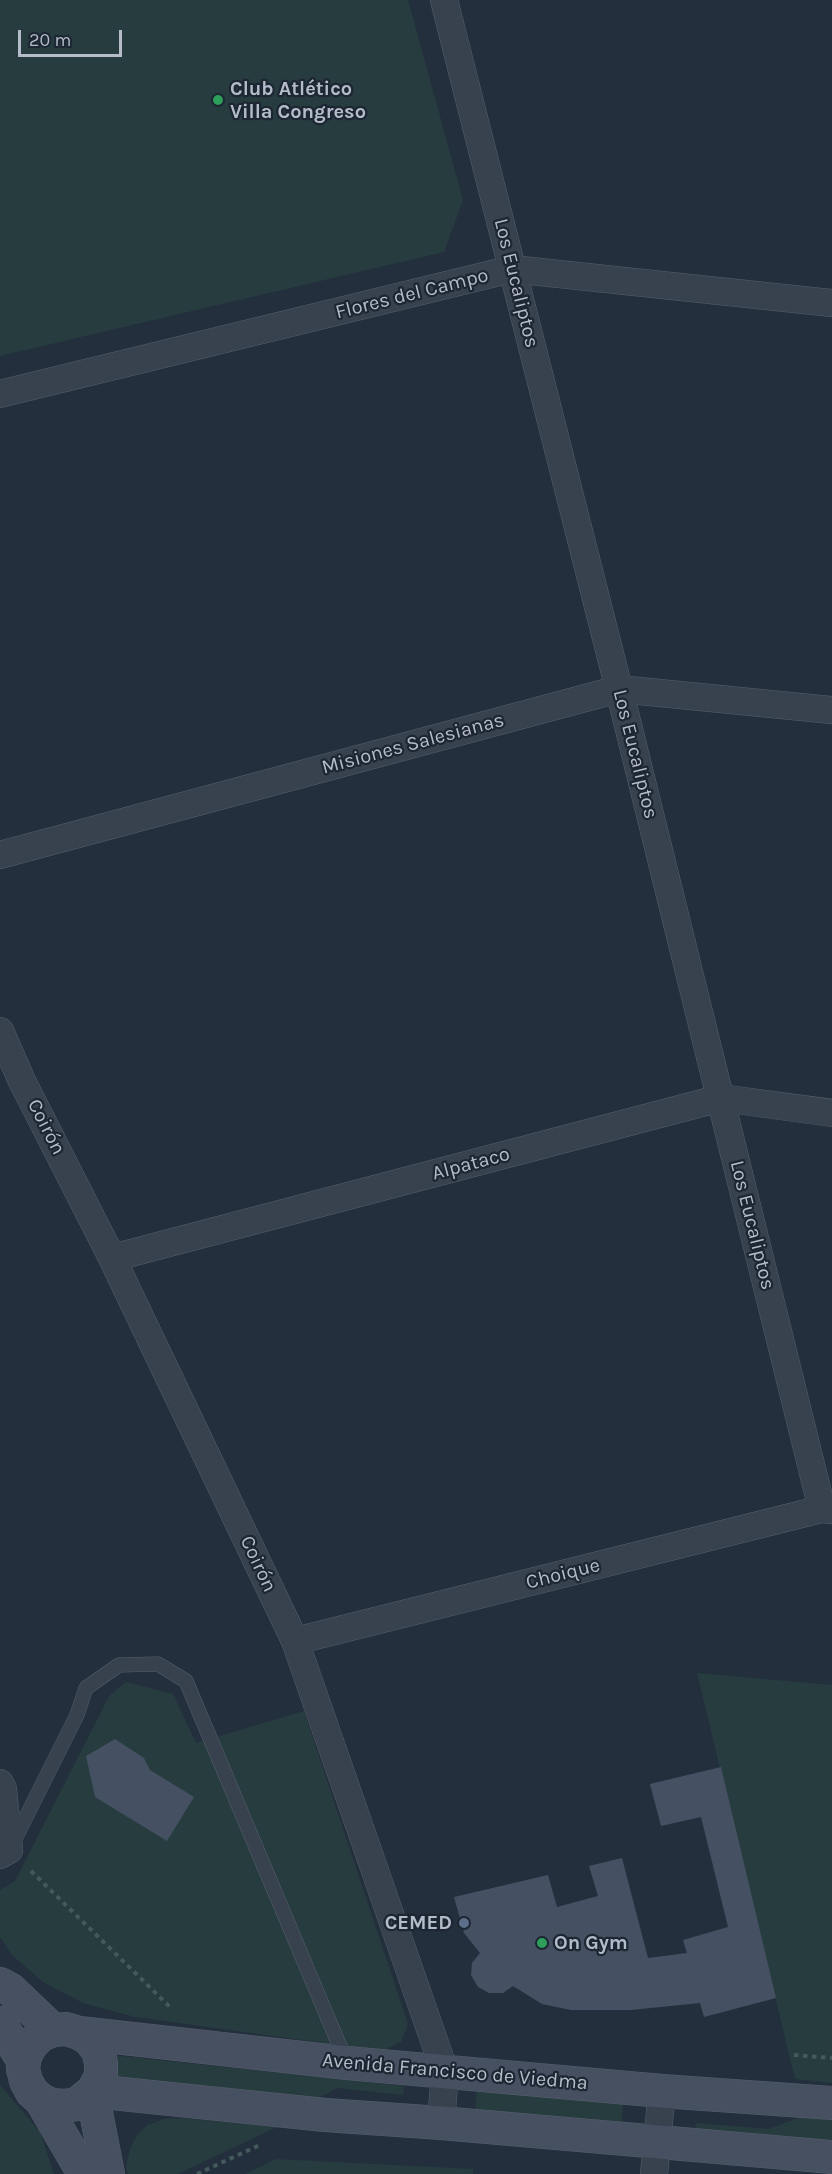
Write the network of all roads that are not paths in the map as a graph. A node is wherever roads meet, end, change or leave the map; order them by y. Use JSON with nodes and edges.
{"nodes":[{"id":1,"x":444,"y":0,"type":"edge"},
{"id":2,"x":512,"y":269,"type":"junction"},
{"id":3,"x":832,"y":303,"type":"edge"},
{"id":4,"x":0,"y":394,"type":"edge"},
{"id":5,"x":619,"y":689,"type":"junction"},
{"id":6,"x":832,"y":710,"type":"edge"},
{"id":7,"x":0,"y":855,"type":"edge"},
{"id":8,"x":0,"y":1031,"type":"edge"},
{"id":9,"x":11,"y":1086,"type":"edge"},
{"id":10,"x":720,"y":1098,"type":"junction"},
{"id":11,"x":832,"y":1113,"type":"edge"},
{"id":12,"x":112,"y":1258,"type":"junction"},
{"id":13,"x":827,"y":1509,"type":"edge"},
{"id":14,"x":295,"y":1641,"type":"junction"},
{"id":15,"x":0,"y":1783,"type":"edge"},
{"id":16,"x":5,"y":1852,"type":"edge"},
{"id":17,"x":0,"y":1984,"type":"edge"},
{"id":18,"x":0,"y":2023,"type":"edge"},
{"id":19,"x":66,"y":2031,"type":"junction"},
{"id":20,"x":24,"y":2062,"type":"junction"},
{"id":21,"x":347,"y":2063,"type":"junction"},
{"id":22,"x":445,"y":2072,"type":"junction"},
{"id":23,"x":662,"y":2091,"type":"junction"},
{"id":24,"x":92,"y":2092,"type":"junction"},
{"id":25,"x":41,"y":2100,"type":"junction"},
{"id":26,"x":832,"y":2103,"type":"edge"},
{"id":27,"x":441,"y":2123,"type":"junction"},
{"id":28,"x":657,"y":2142,"type":"junction"},
{"id":29,"x":832,"y":2157,"type":"edge"},
{"id":30,"x":84,"y":2174,"type":"edge"},
{"id":31,"x":108,"y":2174,"type":"edge"},
{"id":32,"x":654,"y":2174,"type":"edge"}],
"edges":[{"from":1,"to":2,"type":"street","name":"Los Eucaliptos"},
{"from":2,"to":3,"type":"street","name":"Flores del Campo"},
{"from":2,"to":4,"type":"street","name":"Flores del Campo"},
{"from":2,"to":5,"type":"street","name":"Los Eucaliptos"},
{"from":5,"to":6,"type":"street","name":"Misiones Salesianas"},
{"from":5,"to":7,"type":"street","name":"Misiones Salesianas"},
{"from":5,"to":10,"type":"street","name":"Los Eucaliptos"},
{"from":8,"to":9,"type":"street","name":"Coirón"},
{"from":9,"to":12,"type":"street","name":"Coirón"},
{"from":10,"to":11,"type":"street","name":"Alpataco"},
{"from":10,"to":12,"type":"street","name":"Alpataco"},
{"from":10,"to":13,"type":"street","name":"Los Eucaliptos"},
{"from":12,"to":14,"type":"street","name":"Coirón"},
{"from":13,"to":14,"type":"street","name":"Choique"},
{"from":14,"to":22,"type":"street","name":"Coirón"},
{"from":15,"to":16,"type":"street"},
{"from":16,"to":21,"type":"lane"},
{"from":17,"to":19,"type":"main road"},
{"from":18,"to":20,"type":"main road"},
{"from":19,"to":20,"type":"main road"},
{"from":19,"to":21,"type":"main road","name":"Avenida Francisco de Viedma"},
{"from":19,"to":24,"type":"main road"},
{"from":20,"to":25,"type":"main road"},
{"from":21,"to":22,"type":"main road","name":"Avenida Francisco de Viedma"},
{"from":22,"to":23,"type":"main road","name":"Avenida Francisco de Viedma"},
{"from":22,"to":27,"type":"street","name":"Coirón"},
{"from":23,"to":26,"type":"main road","name":"Avenida Francisco de Viedma"},
{"from":23,"to":28,"type":"street"},
{"from":24,"to":25,"type":"main road"},
{"from":24,"to":27,"type":"main road"},
{"from":24,"to":31,"type":"main road"},
{"from":25,"to":30,"type":"main road"},
{"from":27,"to":28,"type":"main road"},
{"from":28,"to":29,"type":"main road"},
{"from":28,"to":32,"type":"street"}]}
